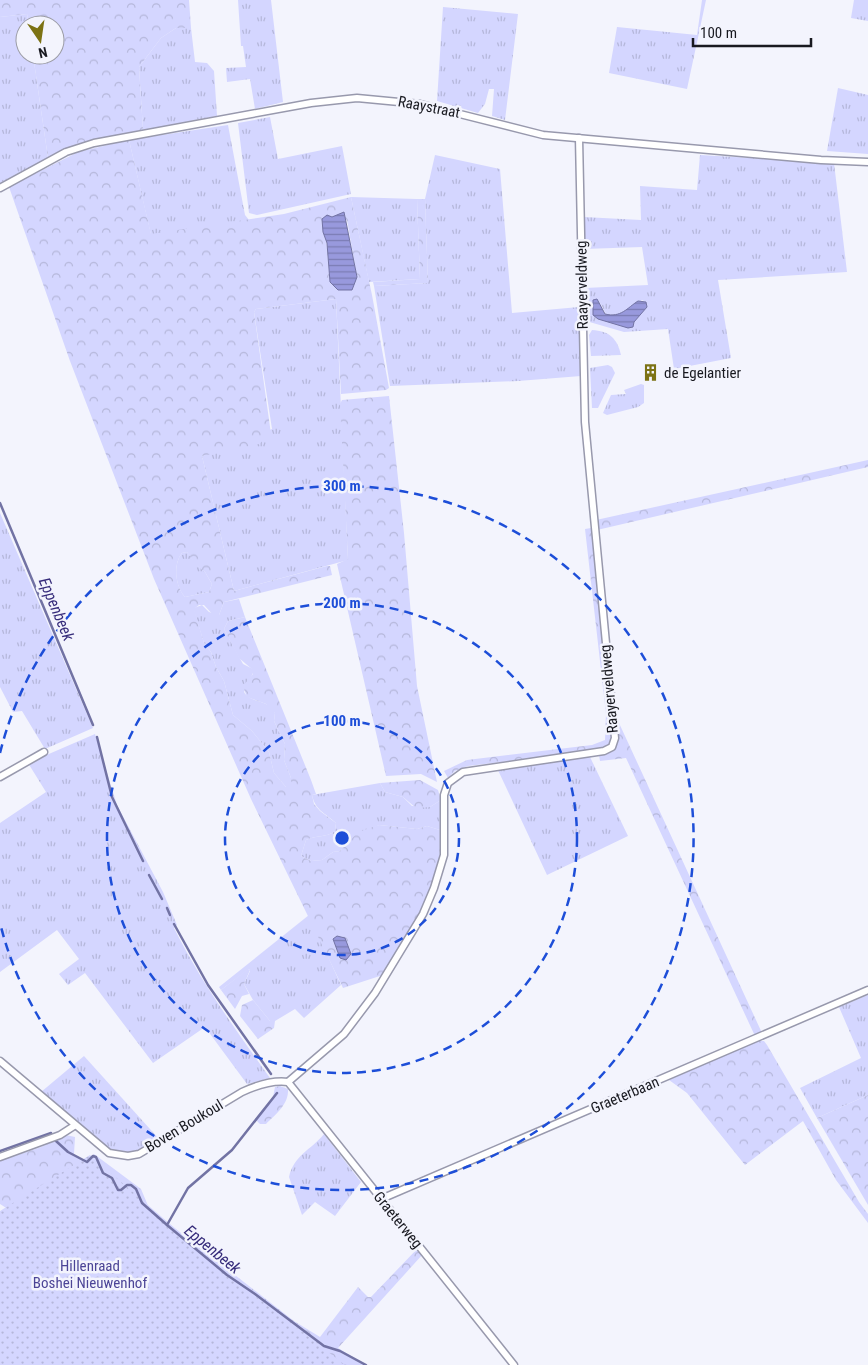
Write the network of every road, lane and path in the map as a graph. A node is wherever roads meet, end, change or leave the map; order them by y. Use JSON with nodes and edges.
{"nodes":[{"id":1,"x":579,"y":138,"type":"junction"},
{"id":2,"x":868,"y":162,"type":"edge"},
{"id":3,"x":0,"y":188,"type":"edge"},
{"id":4,"x":44,"y":752,"type":"dead end"},
{"id":5,"x":0,"y":777,"type":"edge"},
{"id":6,"x":868,"y":990,"type":"edge"},
{"id":7,"x":0,"y":1061,"type":"edge"},
{"id":8,"x":288,"y":1082,"type":"junction"},
{"id":9,"x":74,"y":1126,"type":"junction"},
{"id":10,"x":0,"y":1157,"type":"edge"},
{"id":11,"x":381,"y":1199,"type":"junction"},
{"id":12,"x":514,"y":1365,"type":"edge"}],
"edges":[{"from":1,"to":2,"type":"street","name":"Raaystraat"},
{"from":1,"to":3,"type":"street","name":"Raaystraat"},
{"from":1,"to":8,"type":"street","name":"Raayerveldweg"},
{"from":4,"to":5,"type":"street"},
{"from":6,"to":11,"type":"street","name":"Graeterbaan"},
{"from":7,"to":9,"type":"street","name":"Boven Boukoul"},
{"from":8,"to":9,"type":"street","name":"Boven Boukoul"},
{"from":8,"to":11,"type":"street","name":"Graeterweg"},
{"from":9,"to":10,"type":"street"},
{"from":11,"to":12,"type":"street","name":"Graeterweg"}]}
